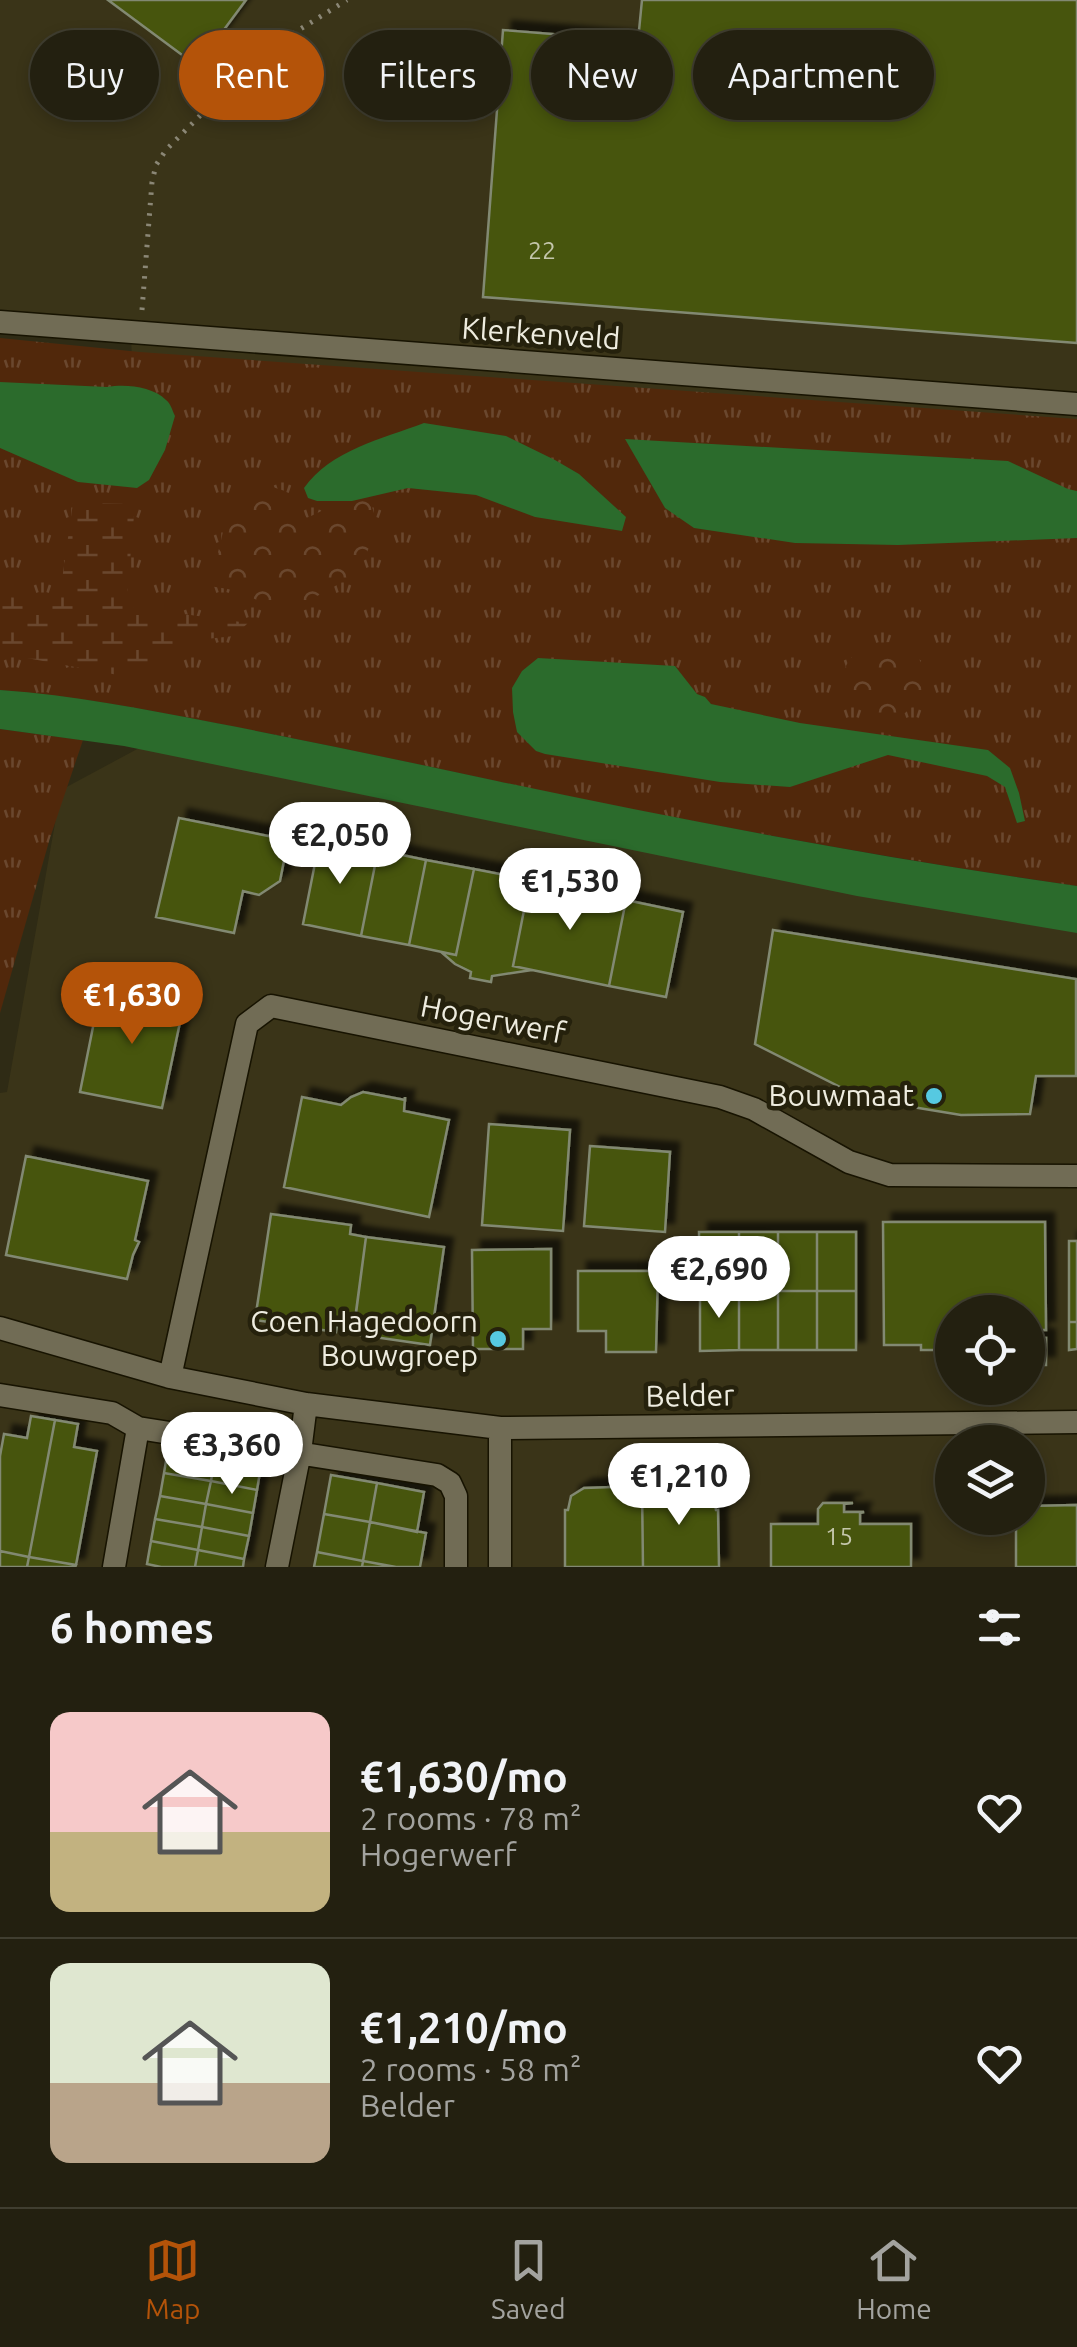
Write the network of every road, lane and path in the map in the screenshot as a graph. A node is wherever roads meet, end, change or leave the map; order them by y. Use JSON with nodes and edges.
{"nodes":[{"id":1,"x":347,"y":0,"type":"edge"},
{"id":2,"x":0,"y":322,"type":"edge"},
{"id":3,"x":141,"y":333,"type":"junction"},
{"id":4,"x":1077,"y":404,"type":"edge"},
{"id":5,"x":1077,"y":1176,"type":"edge"},
{"id":6,"x":0,"y":1328,"type":"edge"},
{"id":7,"x":170,"y":1377,"type":"junction"},
{"id":8,"x":0,"y":1394,"type":"edge"},
{"id":9,"x":306,"y":1404,"type":"junction"},
{"id":10,"x":1077,"y":1422,"type":"edge"},
{"id":11,"x":138,"y":1428,"type":"junction"},
{"id":12,"x":500,"y":1428,"type":"junction"},
{"id":13,"x":300,"y":1452,"type":"junction"},
{"id":14,"x":114,"y":1567,"type":"edge"},
{"id":15,"x":277,"y":1567,"type":"edge"},
{"id":16,"x":456,"y":1567,"type":"edge"},
{"id":17,"x":500,"y":1567,"type":"edge"}],
"edges":[{"from":1,"to":3,"type":"path"},
{"from":2,"to":3,"type":"street","name":"Klerkenveld"},
{"from":3,"to":4,"type":"street","name":"Klerkenveld"},
{"from":5,"to":7,"type":"street","name":"Hogerwerf"},
{"from":6,"to":7,"type":"street","name":"Belder"},
{"from":7,"to":9,"type":"street","name":"Belder"},
{"from":8,"to":11,"type":"street"},
{"from":9,"to":12,"type":"street","name":"Belder"},
{"from":9,"to":13,"type":"street"},
{"from":10,"to":12,"type":"street","name":"Belder"},
{"from":11,"to":13,"type":"street"},
{"from":11,"to":14,"type":"street"},
{"from":12,"to":17,"type":"street"},
{"from":13,"to":15,"type":"street"},
{"from":13,"to":16,"type":"street"}]}
